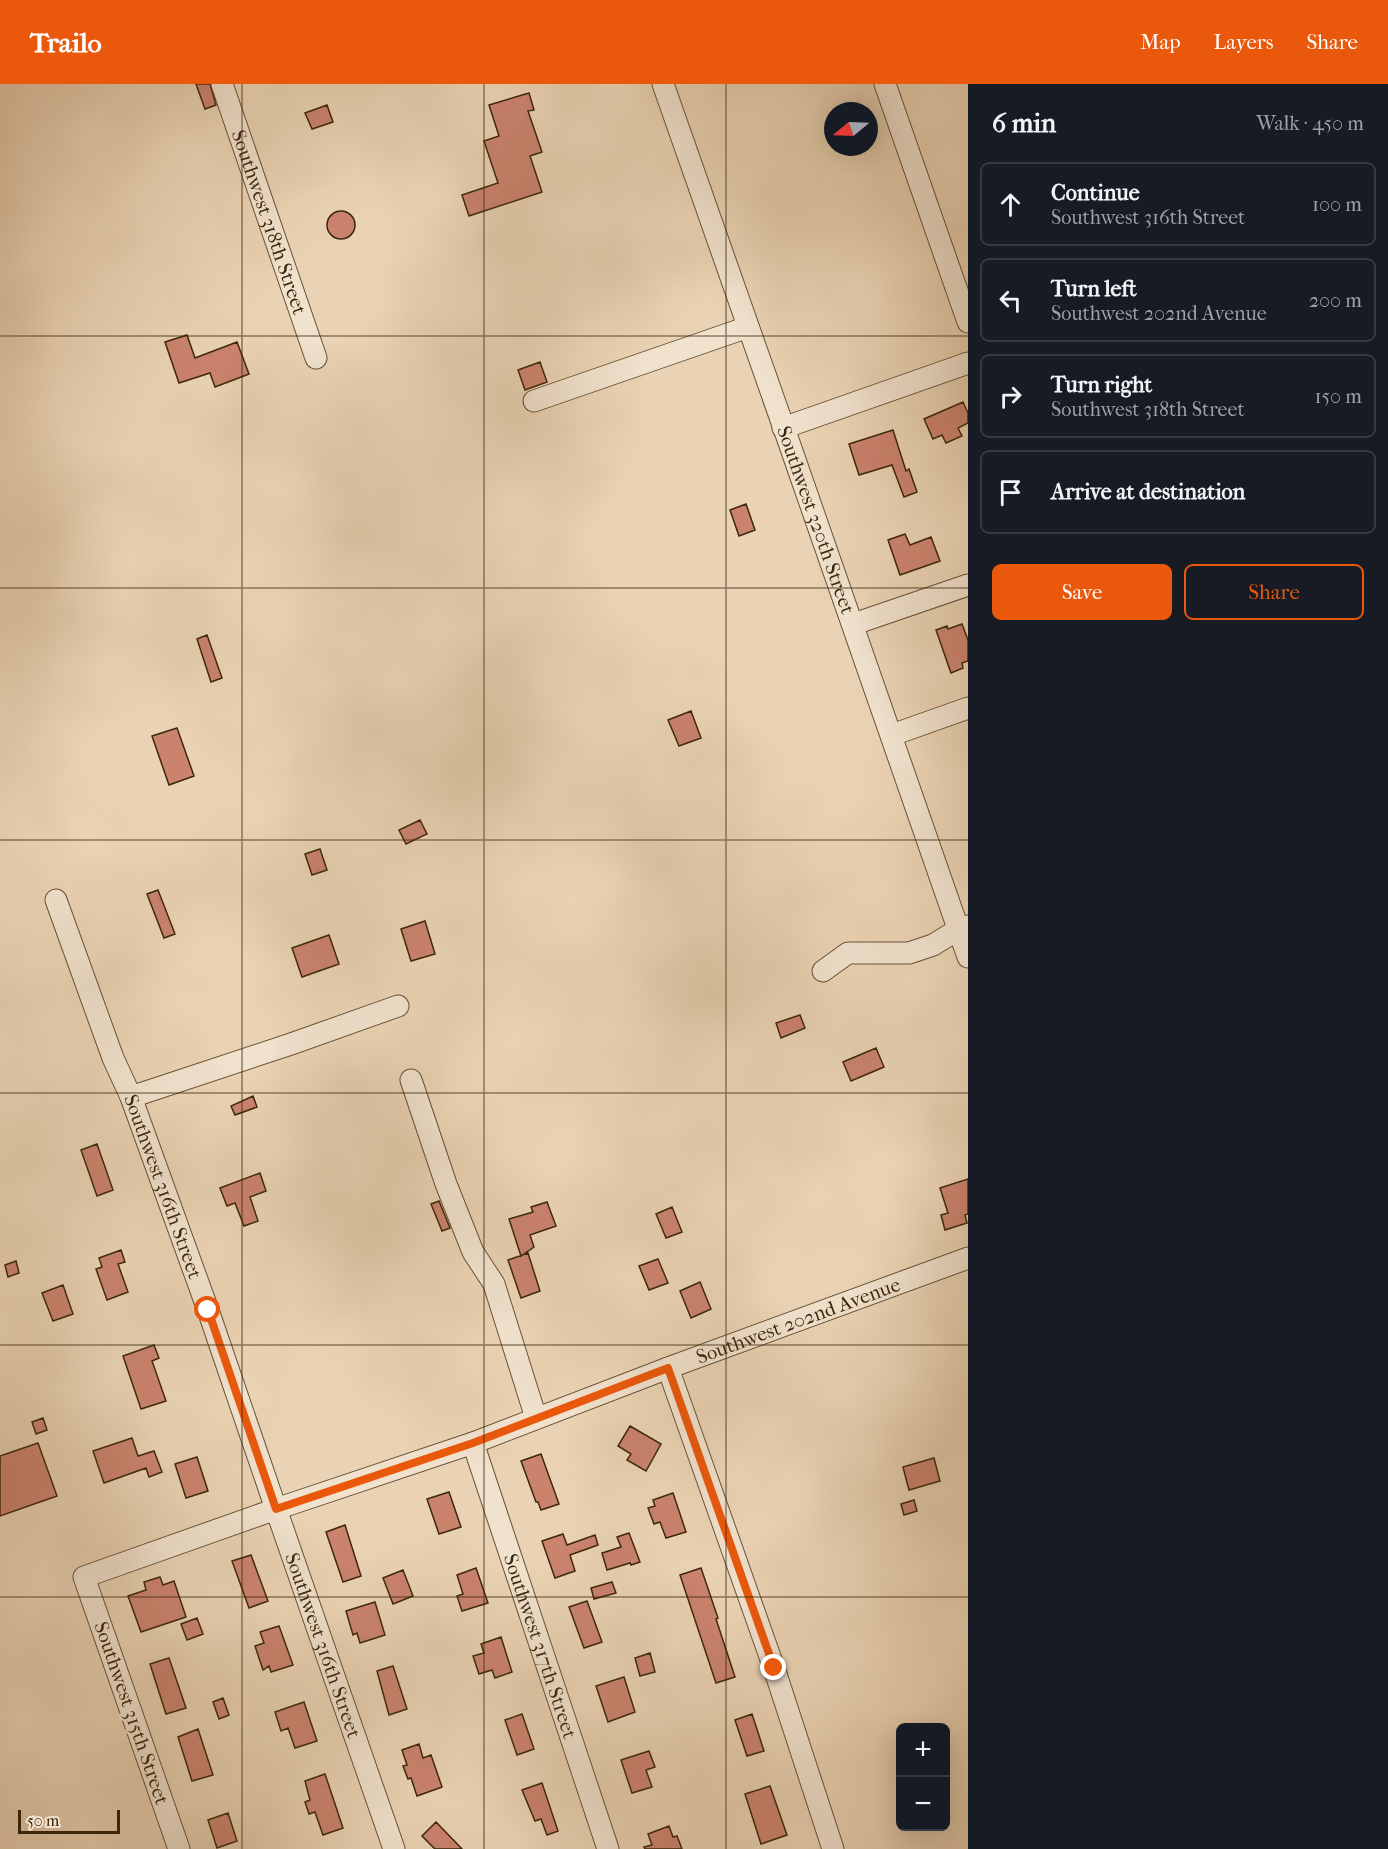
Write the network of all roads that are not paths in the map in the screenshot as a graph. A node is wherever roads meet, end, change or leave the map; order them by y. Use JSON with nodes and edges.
{"nodes":[{"id":1,"x":222,"y":84,"type":"edge"},
{"id":2,"x":663,"y":84,"type":"edge"},
{"id":3,"x":885,"y":84,"type":"edge"},
{"id":4,"x":968,"y":322,"type":"edge"},
{"id":5,"x":748,"y":327,"type":"junction"},
{"id":6,"x":316,"y":358,"type":"dead end"},
{"id":7,"x":968,"y":363,"type":"edge"},
{"id":8,"x":534,"y":401,"type":"dead end"},
{"id":9,"x":783,"y":428,"type":"junction"},
{"id":10,"x":968,"y":585,"type":"edge"},
{"id":11,"x":854,"y":624,"type":"junction"},
{"id":12,"x":968,"y":708,"type":"edge"},
{"id":13,"x":892,"y":735,"type":"junction"},
{"id":14,"x":56,"y":900,"type":"dead end"},
{"id":15,"x":963,"y":928,"type":"edge"},
{"id":16,"x":968,"y":957,"type":"edge"},
{"id":17,"x":823,"y":971,"type":"dead end"},
{"id":18,"x":398,"y":1006,"type":"dead end"},
{"id":19,"x":411,"y":1080,"type":"dead end"},
{"id":20,"x":131,"y":1097,"type":"junction"},
{"id":21,"x":968,"y":1258,"type":"edge"},
{"id":22,"x":668,"y":1368,"type":"junction"},
{"id":23,"x":536,"y":1419,"type":"junction"},
{"id":24,"x":473,"y":1443,"type":"junction"},
{"id":25,"x":276,"y":1509,"type":"junction"},
{"id":26,"x":84,"y":1577,"type":"joint"},
{"id":27,"x":179,"y":1849,"type":"edge"},
{"id":28,"x":394,"y":1849,"type":"edge"},
{"id":29,"x":608,"y":1849,"type":"edge"},
{"id":30,"x":833,"y":1849,"type":"edge"}],
"edges":[{"from":1,"to":6,"type":"street","name":"Southwest 318th Street"},
{"from":2,"to":5,"type":"street","name":"Southwest 320th Street"},
{"from":3,"to":4,"type":"street"},
{"from":5,"to":8,"type":"street"},
{"from":5,"to":9,"type":"street","name":"Southwest 320th Street"},
{"from":7,"to":9,"type":"street"},
{"from":9,"to":11,"type":"street","name":"Southwest 320th Street"},
{"from":10,"to":11,"type":"street"},
{"from":11,"to":13,"type":"street","name":"Southwest 320th Street"},
{"from":12,"to":13,"type":"street"},
{"from":13,"to":15,"type":"street","name":"Southwest 320th Street"},
{"from":14,"to":20,"type":"street","name":"Southwest 316th Street"},
{"from":15,"to":16,"type":"street","name":"Southwest 320th Street"},
{"from":15,"to":17,"type":"street"},
{"from":18,"to":20,"type":"street"},
{"from":19,"to":23,"type":"street"},
{"from":20,"to":25,"type":"street","name":"Southwest 316th Street"},
{"from":21,"to":22,"type":"street","name":"Southwest 202nd Avenue"},
{"from":22,"to":23,"type":"street","name":"Southwest 202nd Avenue"},
{"from":22,"to":30,"type":"street"},
{"from":23,"to":24,"type":"street","name":"Southwest 202nd Avenue"},
{"from":24,"to":25,"type":"street","name":"Southwest 202nd Avenue"},
{"from":24,"to":29,"type":"street","name":"Southwest 317th Street"},
{"from":25,"to":26,"type":"street","name":"Southwest 202nd Avenue"},
{"from":25,"to":28,"type":"street","name":"Southwest 316th Street"},
{"from":26,"to":27,"type":"street","name":"Southwest 315th Street"}]}
